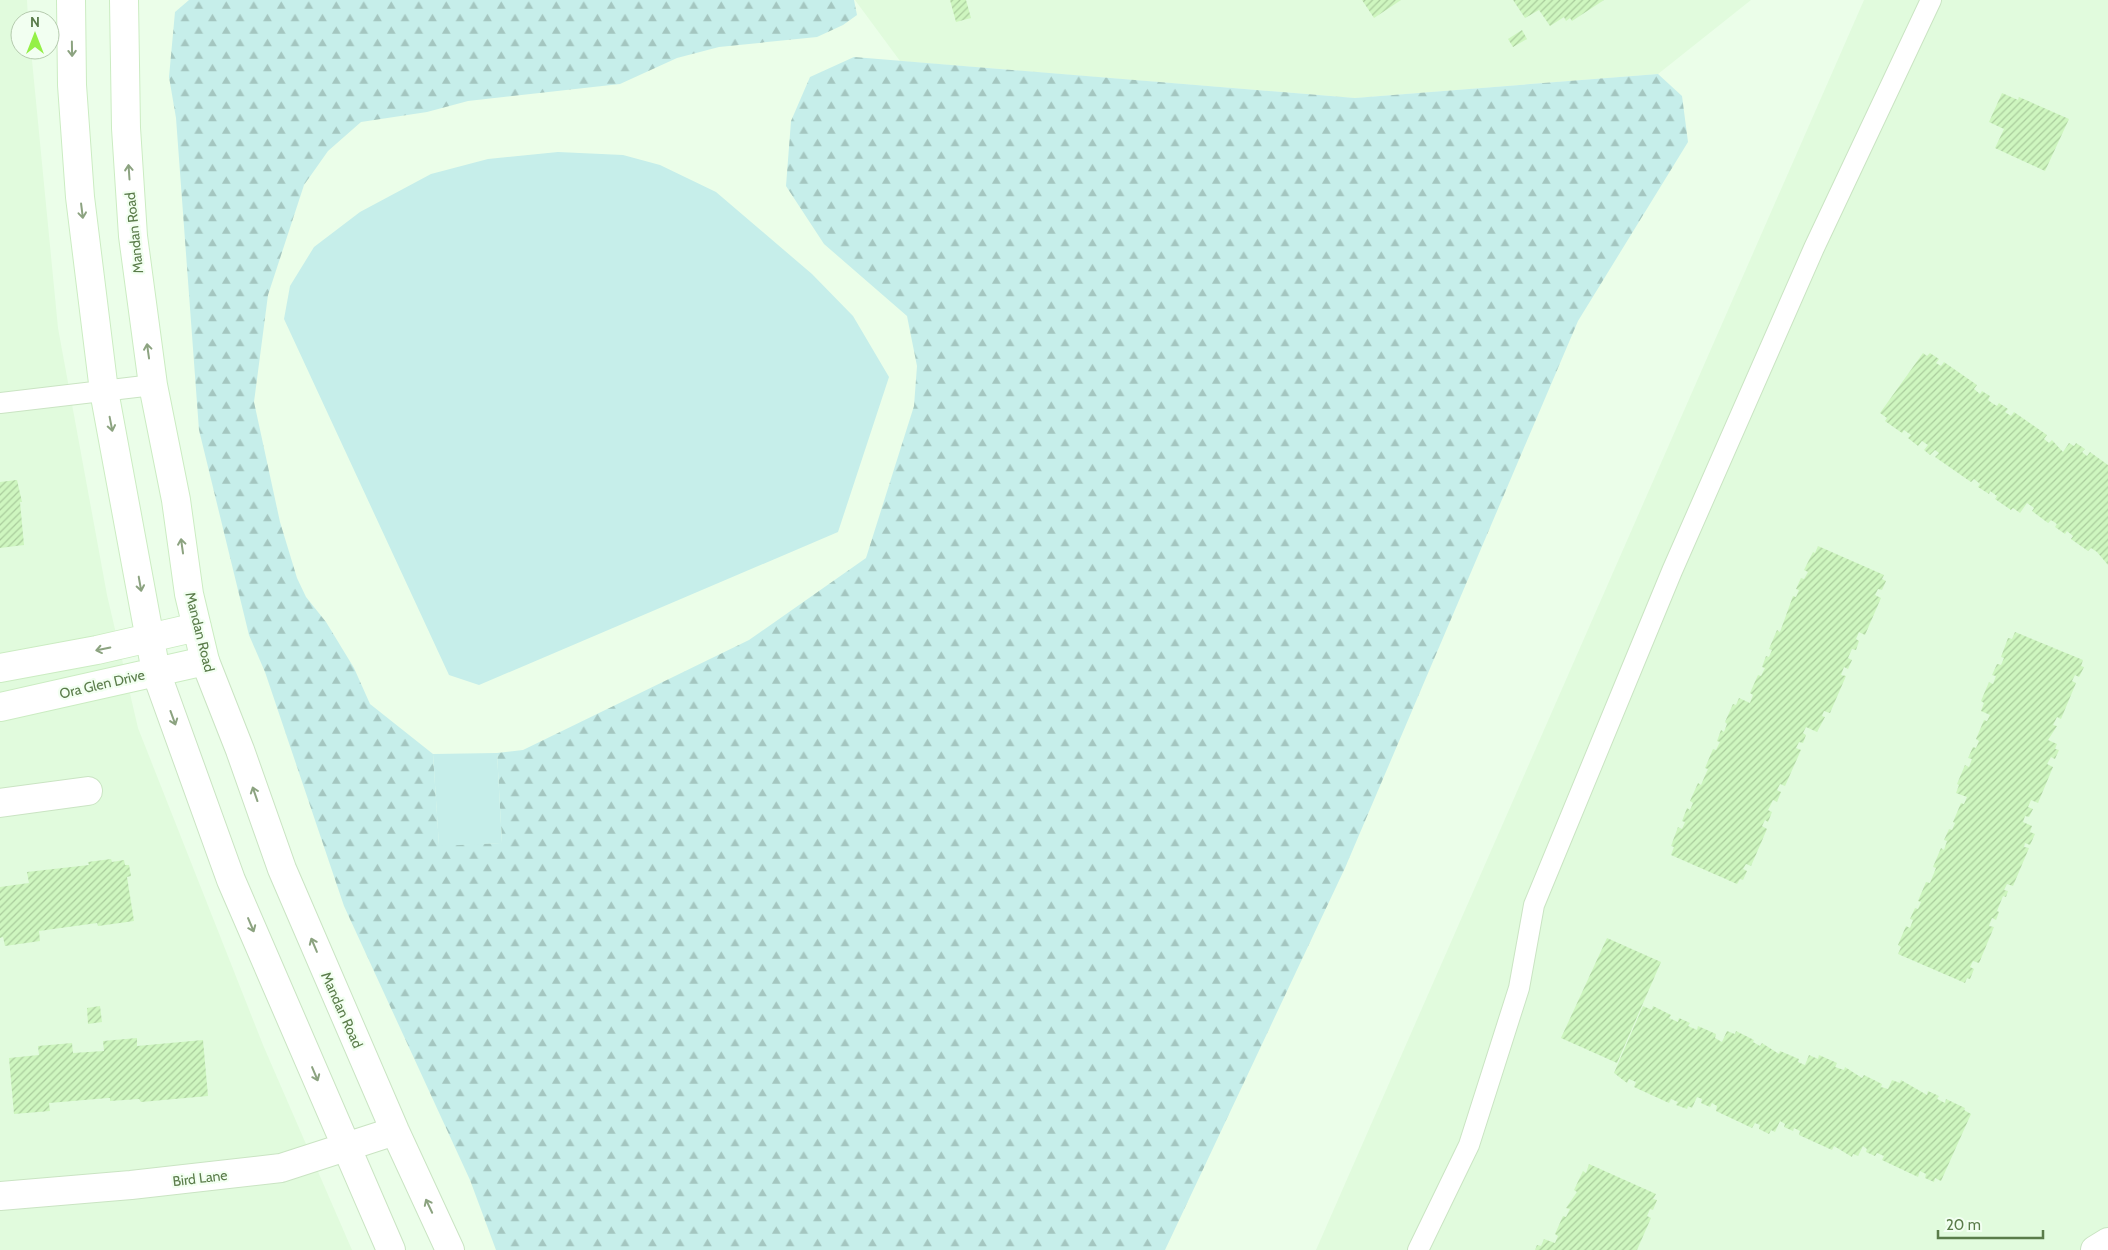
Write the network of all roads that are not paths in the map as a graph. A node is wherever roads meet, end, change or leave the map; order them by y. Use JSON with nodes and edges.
{"nodes":[{"id":1,"x":71,"y":0,"type":"edge"},
{"id":2,"x":124,"y":0,"type":"edge"},
{"id":3,"x":1931,"y":0,"type":"edge"},
{"id":4,"x":153,"y":385,"type":"junction"},
{"id":5,"x":104,"y":391,"type":"junction"},
{"id":6,"x":0,"y":403,"type":"edge"},
{"id":7,"x":197,"y":627,"type":"junction"},
{"id":8,"x":150,"y":638,"type":"junction"},
{"id":9,"x":204,"y":661,"type":"junction"},
{"id":10,"x":0,"y":668,"type":"edge"},
{"id":11,"x":156,"y":672,"type":"junction"},
{"id":12,"x":0,"y":707,"type":"edge"},
{"id":13,"x":88,"y":792,"type":"dead end"},
{"id":14,"x":0,"y":803,"type":"edge"},
{"id":15,"x":394,"y":1131,"type":"junction"},
{"id":16,"x":346,"y":1147,"type":"junction"},
{"id":17,"x":0,"y":1196,"type":"edge"},
{"id":18,"x":2108,"y":1242,"type":"edge"},
{"id":19,"x":391,"y":1250,"type":"edge"},
{"id":20,"x":450,"y":1250,"type":"edge"},
{"id":21,"x":1418,"y":1250,"type":"edge"},
{"id":22,"x":2095,"y":1250,"type":"edge"}],
"edges":[{"from":1,"to":5,"type":"street","one_way":true},
{"from":4,"to":2,"type":"street","name":"Mandan Road","one_way":true},
{"from":3,"to":21,"type":"lane"},
{"from":4,"to":5,"type":"lane"},
{"from":7,"to":4,"type":"street","name":"Mandan Road","one_way":true},
{"from":5,"to":6,"type":"lane"},
{"from":5,"to":8,"type":"street","one_way":true},
{"from":7,"to":8,"type":"street"},
{"from":7,"to":9,"type":"street","name":"Mandan Road"},
{"from":8,"to":10,"type":"street","one_way":true},
{"from":8,"to":11,"type":"street"},
{"from":9,"to":11,"type":"street","name":"Ora Glen Drive"},
{"from":15,"to":9,"type":"street","name":"Mandan Road","one_way":true},
{"from":11,"to":12,"type":"street","name":"Ora Glen Drive"},
{"from":11,"to":16,"type":"street","one_way":true},
{"from":13,"to":14,"type":"street"},
{"from":15,"to":16,"type":"street","name":"Bird Lane"},
{"from":20,"to":15,"type":"street","name":"Mandan Road","one_way":true},
{"from":16,"to":17,"type":"street","name":"Bird Lane"},
{"from":16,"to":19,"type":"street"},
{"from":18,"to":22,"type":"street"}]}
